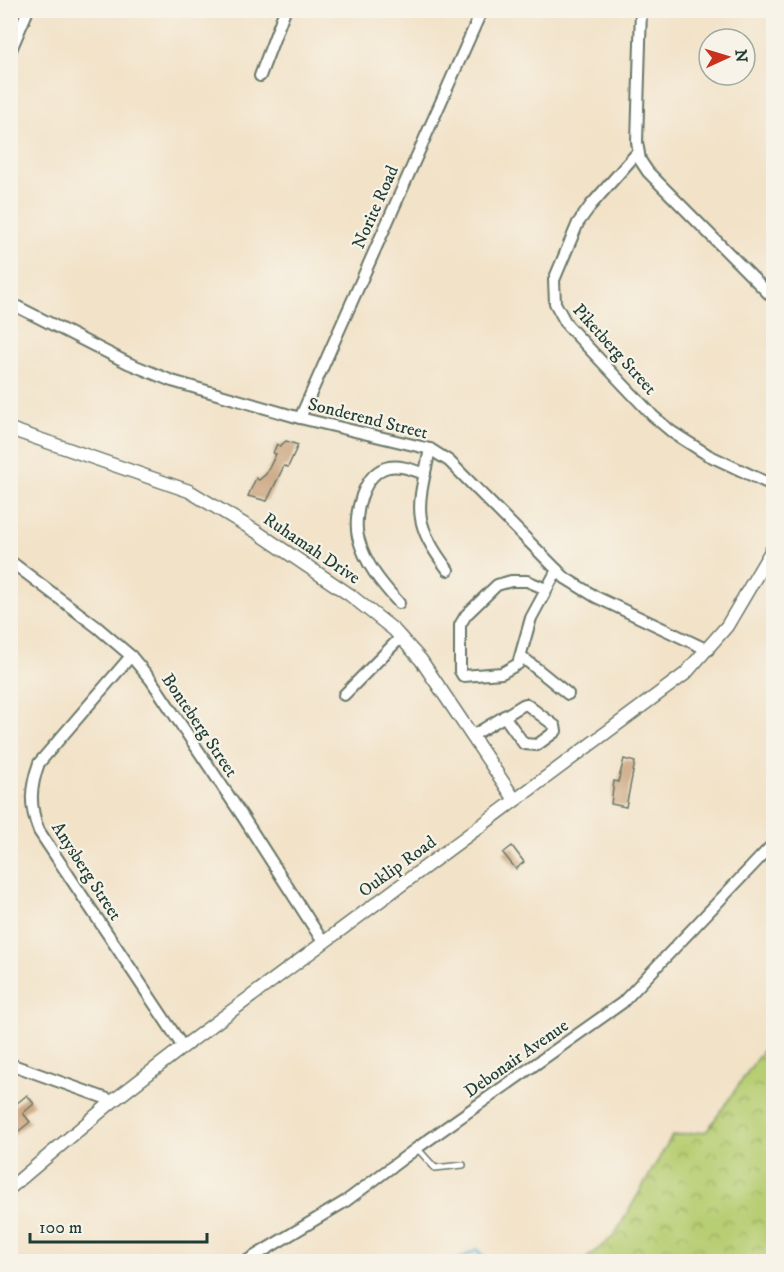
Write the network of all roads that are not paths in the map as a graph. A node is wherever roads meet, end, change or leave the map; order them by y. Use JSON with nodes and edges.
{"nodes":[{"id":1,"x":28,"y":10,"type":"edge"},
{"id":2,"x":285,"y":10,"type":"edge"},
{"id":3,"x":482,"y":10,"type":"edge"},
{"id":4,"x":640,"y":10,"type":"edge"},
{"id":5,"x":10,"y":52,"type":"edge"},
{"id":6,"x":260,"y":76,"type":"dead end"},
{"id":7,"x":638,"y":153,"type":"junction"},
{"id":8,"x":774,"y":299,"type":"edge"},
{"id":9,"x":10,"y":303,"type":"edge"},
{"id":10,"x":300,"y":418,"type":"junction"},
{"id":11,"x":10,"y":429,"type":"edge"},
{"id":12,"x":430,"y":450,"type":"junction"},
{"id":13,"x":425,"y":474,"type":"junction"},
{"id":14,"x":774,"y":486,"type":"edge"},
{"id":15,"x":774,"y":546,"type":"edge"},
{"id":16,"x":10,"y":561,"type":"edge"},
{"id":17,"x":448,"y":570,"type":"dead end"},
{"id":18,"x":557,"y":570,"type":"junction"},
{"id":19,"x":546,"y":589,"type":"junction"},
{"id":20,"x":399,"y":603,"type":"dead end"},
{"id":21,"x":401,"y":637,"type":"junction"},
{"id":22,"x":708,"y":650,"type":"junction"},
{"id":23,"x":131,"y":656,"type":"junction"},
{"id":24,"x":521,"y":656,"type":"junction"},
{"id":25,"x":344,"y":694,"type":"dead end"},
{"id":26,"x":568,"y":694,"type":"dead end"},
{"id":27,"x":504,"y":716,"type":"junction"},
{"id":28,"x":472,"y":736,"type":"junction"},
{"id":29,"x":516,"y":800,"type":"junction"},
{"id":30,"x":774,"y":843,"type":"edge"},
{"id":31,"x":323,"y":942,"type":"junction"},
{"id":32,"x":183,"y":1047,"type":"junction"},
{"id":33,"x":10,"y":1064,"type":"edge"},
{"id":34,"x":113,"y":1101,"type":"junction"},
{"id":35,"x":417,"y":1148,"type":"junction"},
{"id":36,"x":463,"y":1165,"type":"dead end"},
{"id":37,"x":10,"y":1188,"type":"edge"},
{"id":38,"x":245,"y":1262,"type":"edge"}],
"edges":[{"from":1,"to":5,"type":"street"},
{"from":2,"to":6,"type":"street"},
{"from":3,"to":10,"type":"street","name":"Norite Road"},
{"from":4,"to":7,"type":"street"},
{"from":7,"to":8,"type":"street"},
{"from":7,"to":14,"type":"street","name":"Piketberg Street"},
{"from":9,"to":10,"type":"street","name":"Sonderend Street"},
{"from":10,"to":12,"type":"street","name":"Sonderend Street"},
{"from":11,"to":21,"type":"street","name":"Ruhamah Drive"},
{"from":12,"to":13,"type":"street"},
{"from":12,"to":18,"type":"street","name":"Sonderend Street"},
{"from":13,"to":17,"type":"street"},
{"from":13,"to":20,"type":"street"},
{"from":15,"to":22,"type":"street","name":"Ouklip Road"},
{"from":16,"to":23,"type":"street","name":"Bonteberg Street"},
{"from":18,"to":19,"type":"street"},
{"from":18,"to":22,"type":"street","name":"Sonderend Street"},
{"from":19,"to":24,"type":"street"},
{"from":19,"to":24,"type":"street"},
{"from":21,"to":25,"type":"street"},
{"from":21,"to":28,"type":"street","name":"Ruhamah Drive"},
{"from":22,"to":29,"type":"street","name":"Ouklip Road"},
{"from":23,"to":31,"type":"street","name":"Bonteberg Street"},
{"from":23,"to":32,"type":"street","name":"Anysberg Street"},
{"from":24,"to":26,"type":"street"},
{"from":27,"to":27,"type":"street"},
{"from":27,"to":28,"type":"street"},
{"from":28,"to":29,"type":"street","name":"Ruhamah Drive"},
{"from":29,"to":31,"type":"street","name":"Ouklip Road"},
{"from":30,"to":35,"type":"street","name":"Debonair Avenue"},
{"from":31,"to":32,"type":"street","name":"Ouklip Road"},
{"from":32,"to":34,"type":"street","name":"Ouklip Road"},
{"from":33,"to":34,"type":"street"},
{"from":34,"to":37,"type":"street","name":"Ouklip Road"},
{"from":35,"to":36,"type":"lane"},
{"from":35,"to":38,"type":"street","name":"Debonair Avenue"}]}
